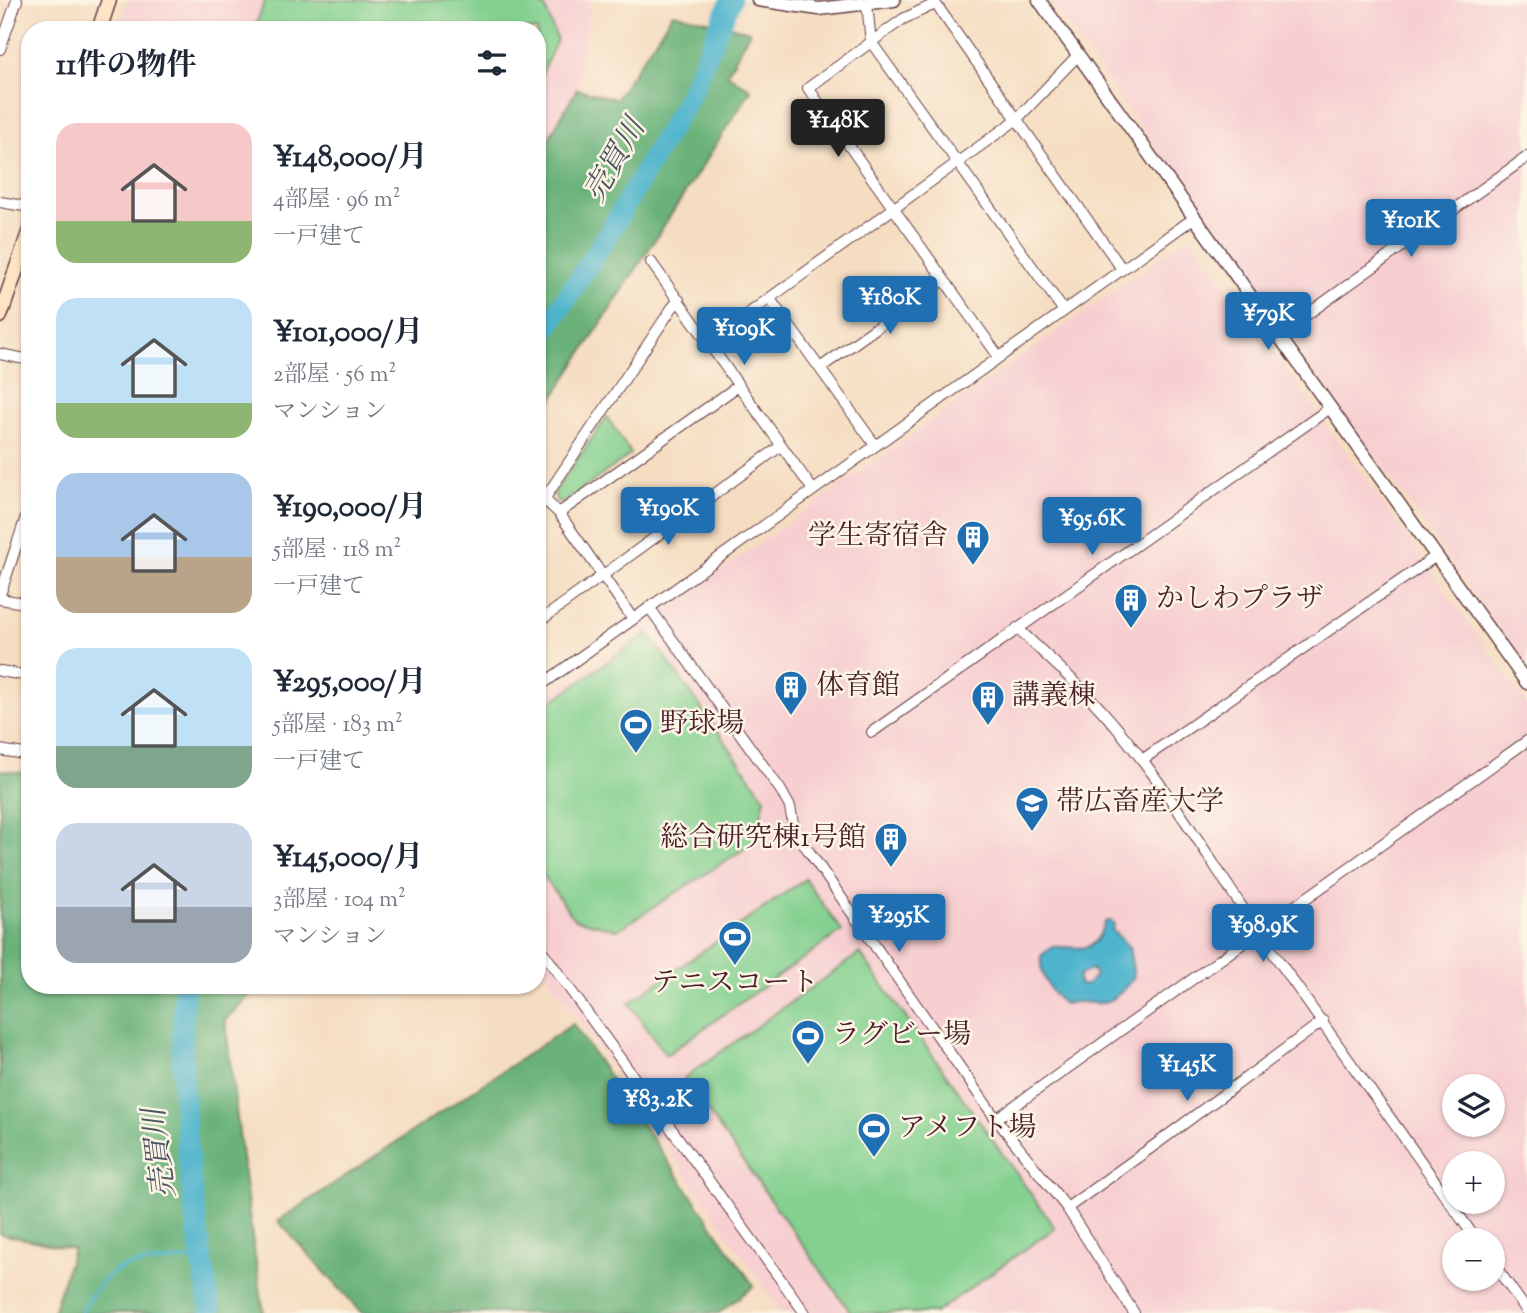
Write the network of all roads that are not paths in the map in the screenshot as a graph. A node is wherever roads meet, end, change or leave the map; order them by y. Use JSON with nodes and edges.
{"nodes":[{"id":1,"x":17,"y":0,"type":"edge"},
{"id":2,"x":109,"y":0,"type":"edge"},
{"id":3,"x":894,"y":0,"type":"edge"},
{"id":4,"x":1039,"y":0,"type":"edge"},
{"id":5,"x":762,"y":1,"type":"edge"},
{"id":6,"x":934,"y":2,"type":"edge"},
{"id":7,"x":867,"y":4,"type":"junction"},
{"id":8,"x":102,"y":21,"type":"edge"},
{"id":9,"x":871,"y":42,"type":"junction"},
{"id":10,"x":0,"y":48,"type":"edge"},
{"id":11,"x":1078,"y":55,"type":"junction"},
{"id":12,"x":1017,"y":120,"type":"junction"},
{"id":13,"x":1527,"y":157,"type":"edge"},
{"id":14,"x":957,"y":163,"type":"junction"},
{"id":15,"x":0,"y":202,"type":"edge"},
{"id":16,"x":21,"y":206,"type":"edge"},
{"id":17,"x":893,"y":210,"type":"junction"},
{"id":18,"x":1194,"y":218,"type":"junction"},
{"id":19,"x":21,"y":256,"type":"edge"},
{"id":20,"x":651,"y":261,"type":"dead end"},
{"id":21,"x":1122,"y":269,"type":"junction"},
{"id":22,"x":943,"y":280,"type":"junction"},
{"id":23,"x":770,"y":299,"type":"junction"},
{"id":24,"x":680,"y":300,"type":"junction"},
{"id":25,"x":1064,"y":311,"type":"junction"},
{"id":26,"x":0,"y":316,"type":"edge"},
{"id":27,"x":1278,"y":336,"type":"junction"},
{"id":28,"x":709,"y":342,"type":"junction"},
{"id":29,"x":0,"y":354,"type":"edge"},
{"id":30,"x":999,"y":357,"type":"junction"},
{"id":31,"x":21,"y":358,"type":"edge"},
{"id":32,"x":820,"y":368,"type":"junction"},
{"id":33,"x":738,"y":386,"type":"junction"},
{"id":34,"x":1330,"y":408,"type":"junction"},
{"id":35,"x":875,"y":445,"type":"junction"},
{"id":36,"x":781,"y":446,"type":"junction"},
{"id":37,"x":813,"y":490,"type":"junction"},
{"id":38,"x":546,"y":496,"type":"edge"},
{"id":39,"x":546,"y":501,"type":"edge"},
{"id":40,"x":559,"y":513,"type":"junction"},
{"id":41,"x":21,"y":541,"type":"edge"},
{"id":42,"x":1436,"y":556,"type":"junction"},
{"id":43,"x":603,"y":575,"type":"junction"},
{"id":44,"x":0,"y":597,"type":"edge"},
{"id":45,"x":21,"y":602,"type":"edge"},
{"id":46,"x":649,"y":607,"type":"junction"},
{"id":47,"x":546,"y":616,"type":"edge"},
{"id":48,"x":633,"y":619,"type":"junction"},
{"id":49,"x":1017,"y":628,"type":"junction"},
{"id":50,"x":0,"y":671,"type":"edge"},
{"id":51,"x":21,"y":674,"type":"edge"},
{"id":52,"x":546,"y":682,"type":"edge"},
{"id":53,"x":1527,"y":683,"type":"edge"},
{"id":54,"x":872,"y":732,"type":"dead end"},
{"id":55,"x":1527,"y":741,"type":"edge"},
{"id":56,"x":0,"y":750,"type":"edge"},
{"id":57,"x":21,"y":754,"type":"edge"},
{"id":58,"x":1142,"y":761,"type":"junction"},
{"id":59,"x":1259,"y":932,"type":"junction"},
{"id":60,"x":546,"y":956,"type":"edge"},
{"id":61,"x":1323,"y":1021,"type":"junction"},
{"id":62,"x":996,"y":1119,"type":"junction"},
{"id":63,"x":1067,"y":1208,"type":"junction"},
{"id":64,"x":1468,"y":1228,"type":"edge"},
{"id":65,"x":1505,"y":1280,"type":"edge"},
{"id":66,"x":1527,"y":1311,"type":"edge"},
{"id":67,"x":805,"y":1313,"type":"edge"},
{"id":68,"x":1134,"y":1313,"type":"edge"}],
"edges":[{"from":1,"to":10,"type":"street"},
{"from":2,"to":8,"type":"main road"},
{"from":3,"to":7,"type":"street"},
{"from":4,"to":11,"type":"street"},
{"from":5,"to":7,"type":"street"},
{"from":6,"to":9,"type":"street"},
{"from":6,"to":12,"type":"street"},
{"from":7,"to":9,"type":"street"},
{"from":9,"to":14,"type":"street"},
{"from":9,"to":17,"type":"street"},
{"from":11,"to":12,"type":"street"},
{"from":11,"to":18,"type":"street"},
{"from":12,"to":14,"type":"street"},
{"from":12,"to":21,"type":"street"},
{"from":13,"to":27,"type":"street"},
{"from":14,"to":17,"type":"street"},
{"from":14,"to":25,"type":"street"},
{"from":15,"to":16,"type":"street"},
{"from":17,"to":22,"type":"street"},
{"from":17,"to":23,"type":"street"},
{"from":18,"to":21,"type":"street"},
{"from":18,"to":27,"type":"street"},
{"from":19,"to":26,"type":"main road"},
{"from":20,"to":24,"type":"street"},
{"from":21,"to":25,"type":"street"},
{"from":22,"to":30,"type":"street"},
{"from":22,"to":32,"type":"street"},
{"from":23,"to":28,"type":"street"},
{"from":23,"to":32,"type":"street"},
{"from":24,"to":28,"type":"street"},
{"from":24,"to":38,"type":"street"},
{"from":25,"to":30,"type":"street"},
{"from":27,"to":34,"type":"street"},
{"from":28,"to":33,"type":"street"},
{"from":29,"to":31,"type":"street"},
{"from":30,"to":35,"type":"street"},
{"from":32,"to":35,"type":"street"},
{"from":33,"to":36,"type":"street"},
{"from":33,"to":40,"type":"street"},
{"from":34,"to":42,"type":"street"},
{"from":34,"to":49,"type":"street"},
{"from":35,"to":37,"type":"street"},
{"from":36,"to":37,"type":"street"},
{"from":36,"to":43,"type":"street"},
{"from":37,"to":46,"type":"street"},
{"from":39,"to":40,"type":"street"},
{"from":40,"to":43,"type":"street"},
{"from":41,"to":44,"type":"street"},
{"from":42,"to":53,"type":"street"},
{"from":42,"to":58,"type":"street"},
{"from":43,"to":47,"type":"street"},
{"from":43,"to":48,"type":"street"},
{"from":44,"to":45,"type":"street"},
{"from":46,"to":48,"type":"street"},
{"from":46,"to":62,"type":"street"},
{"from":48,"to":52,"type":"street"},
{"from":49,"to":54,"type":"street"},
{"from":49,"to":58,"type":"street"},
{"from":50,"to":51,"type":"street"},
{"from":55,"to":59,"type":"street"},
{"from":56,"to":57,"type":"street"},
{"from":58,"to":59,"type":"street"},
{"from":59,"to":61,"type":"street"},
{"from":59,"to":62,"type":"street"},
{"from":60,"to":67,"type":"street"},
{"from":61,"to":63,"type":"street"},
{"from":61,"to":64,"type":"street"},
{"from":62,"to":63,"type":"street"},
{"from":63,"to":68,"type":"street"},
{"from":65,"to":66,"type":"street"}]}
